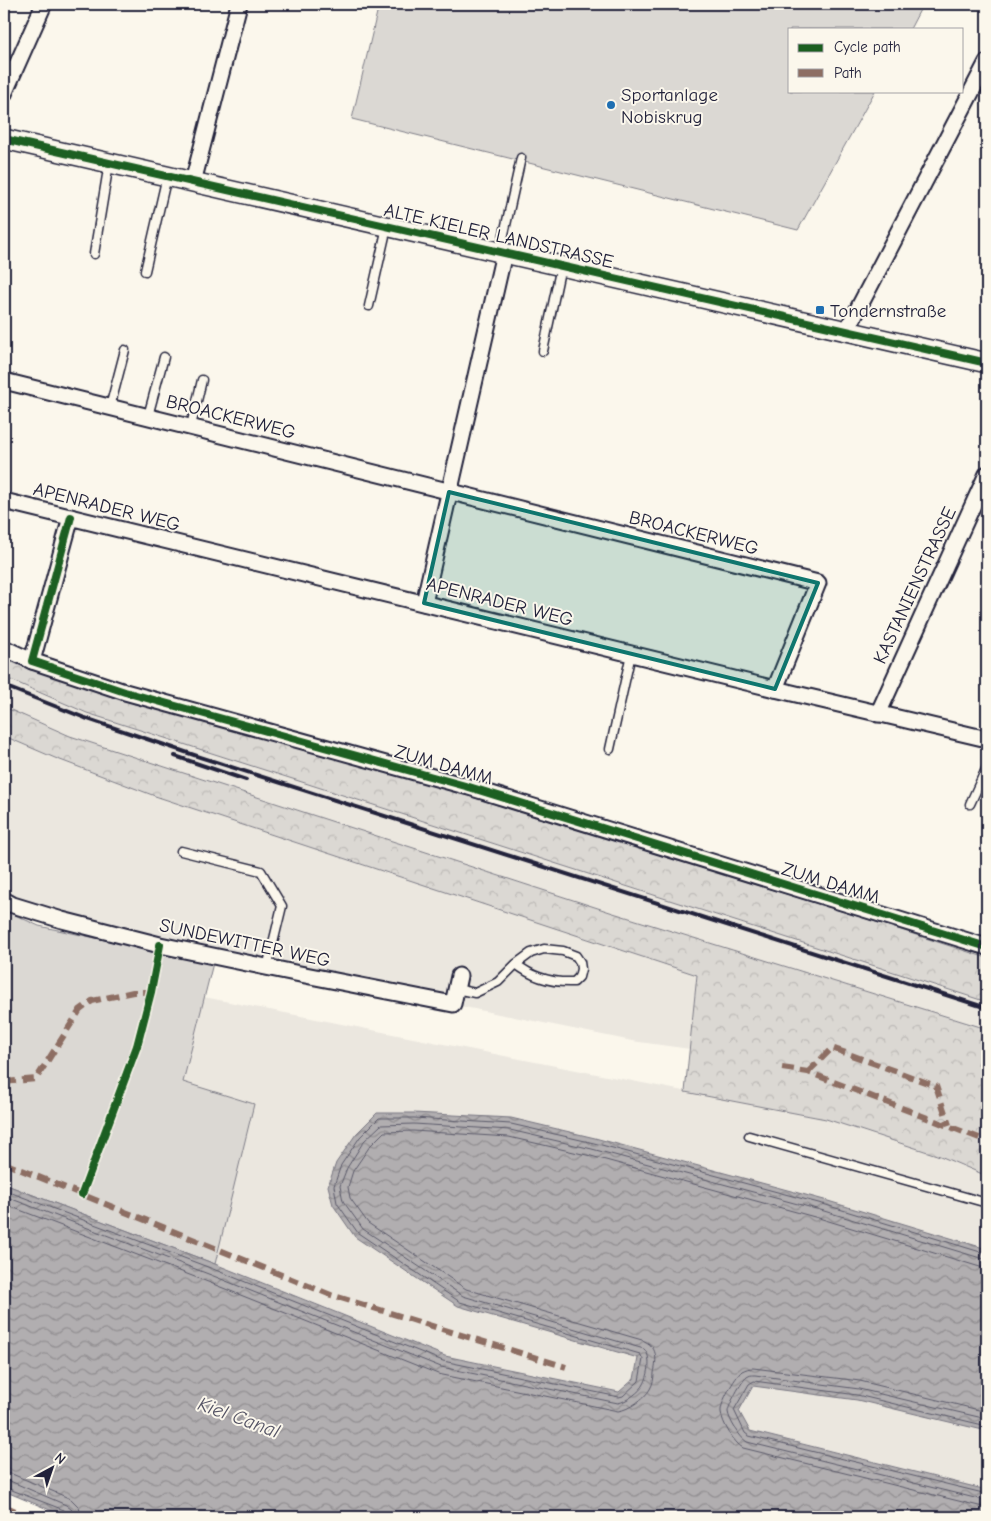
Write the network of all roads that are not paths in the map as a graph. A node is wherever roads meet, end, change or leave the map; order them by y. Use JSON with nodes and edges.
{"nodes":[{"id":1,"x":44,"y":4,"type":"edge"},
{"id":2,"x":239,"y":4,"type":"edge"},
{"id":3,"x":986,"y":65,"type":"edge"},
{"id":4,"x":4,"y":94,"type":"edge"},
{"id":5,"x":4,"y":139,"type":"edge"},
{"id":6,"x":521,"y":158,"type":"dead end"},
{"id":7,"x":109,"y":163,"type":"junction"},
{"id":8,"x":167,"y":176,"type":"junction"},
{"id":9,"x":193,"y":182,"type":"junction"},
{"id":10,"x":387,"y":226,"type":"junction"},
{"id":11,"x":502,"y":252,"type":"junction"},
{"id":12,"x":94,"y":254,"type":"dead end"},
{"id":13,"x":561,"y":266,"type":"junction"},
{"id":14,"x":145,"y":271,"type":"dead end"},
{"id":15,"x":369,"y":306,"type":"dead end"},
{"id":16,"x":846,"y":330,"type":"junction"},
{"id":17,"x":124,"y":350,"type":"dead end"},
{"id":18,"x":544,"y":351,"type":"dead end"},
{"id":19,"x":164,"y":357,"type":"dead end"},
{"id":20,"x":987,"y":362,"type":"edge"},
{"id":21,"x":202,"y":380,"type":"dead end"},
{"id":22,"x":4,"y":381,"type":"edge"},
{"id":23,"x":110,"y":407,"type":"junction"},
{"id":24,"x":148,"y":416,"type":"junction"},
{"id":25,"x":190,"y":426,"type":"junction"},
{"id":26,"x":987,"y":474,"type":"edge"},
{"id":27,"x":449,"y":492,"type":"junction"},
{"id":28,"x":4,"y":501,"type":"edge"},
{"id":29,"x":70,"y":517,"type":"junction"},
{"id":30,"x":424,"y":603,"type":"junction"},
{"id":31,"x":4,"y":648,"type":"edge"},
{"id":32,"x":631,"y":654,"type":"junction"},
{"id":33,"x":32,"y":661,"type":"junction"},
{"id":34,"x":774,"y":689,"type":"junction"},
{"id":35,"x":878,"y":714,"type":"junction"},
{"id":36,"x":987,"y":739,"type":"edge"},
{"id":37,"x":610,"y":749,"type":"dead end"},
{"id":38,"x":987,"y":767,"type":"edge"},
{"id":39,"x":970,"y":804,"type":"dead end"},
{"id":40,"x":181,"y":851,"type":"dead end"},
{"id":41,"x":4,"y":900,"type":"edge"},
{"id":42,"x":987,"y":947,"type":"edge"},
{"id":43,"x":516,"y":964,"type":"junction"},
{"id":44,"x":267,"y":968,"type":"junction"},
{"id":45,"x":458,"y":982,"type":"joint"},
{"id":46,"x":749,"y":1136,"type":"dead end"},
{"id":47,"x":987,"y":1204,"type":"edge"}],
"edges":[{"from":1,"to":4,"type":"street"},
{"from":2,"to":9,"type":"street"},
{"from":3,"to":16,"type":"street"},
{"from":5,"to":7,"type":"street","name":"ALTE KIELER LANDSTRASSE"},
{"from":6,"to":11,"type":"lane"},
{"from":7,"to":8,"type":"street","name":"ALTE KIELER LANDSTRASSE"},
{"from":7,"to":12,"type":"lane"},
{"from":8,"to":9,"type":"street","name":"ALTE KIELER LANDSTRASSE"},
{"from":8,"to":14,"type":"lane"},
{"from":9,"to":10,"type":"street","name":"ALTE KIELER LANDSTRASSE"},
{"from":10,"to":11,"type":"street","name":"ALTE KIELER LANDSTRASSE"},
{"from":10,"to":15,"type":"lane"},
{"from":11,"to":13,"type":"street","name":"ALTE KIELER LANDSTRASSE"},
{"from":11,"to":27,"type":"street"},
{"from":13,"to":16,"type":"street","name":"ALTE KIELER LANDSTRASSE"},
{"from":13,"to":18,"type":"lane"},
{"from":16,"to":20,"type":"street","name":"ALTE KIELER LANDSTRASSE"},
{"from":17,"to":23,"type":"lane"},
{"from":19,"to":24,"type":"lane"},
{"from":21,"to":25,"type":"lane"},
{"from":22,"to":23,"type":"street","name":"BROACKERWEG"},
{"from":23,"to":24,"type":"street","name":"BROACKERWEG"},
{"from":24,"to":25,"type":"street","name":"BROACKERWEG"},
{"from":25,"to":27,"type":"street","name":"BROACKERWEG"},
{"from":26,"to":35,"type":"street","name":"KASTANIENSTRASSE"},
{"from":27,"to":30,"type":"street"},
{"from":27,"to":34,"type":"street","name":"BROACKERWEG"},
{"from":28,"to":29,"type":"street","name":"APENRADER WEG"},
{"from":29,"to":30,"type":"street","name":"APENRADER WEG"},
{"from":29,"to":33,"type":"street"},
{"from":30,"to":32,"type":"street","name":"APENRADER WEG"},
{"from":31,"to":33,"type":"street","name":"ZUM DAMM"},
{"from":32,"to":34,"type":"street","name":"APENRADER WEG"},
{"from":32,"to":37,"type":"lane"},
{"from":33,"to":42,"type":"street","name":"ZUM DAMM"},
{"from":34,"to":35,"type":"street","name":"APENRADER WEG"},
{"from":35,"to":36,"type":"street","name":"APENRADER WEG"},
{"from":38,"to":39,"type":"lane"},
{"from":40,"to":44,"type":"lane"},
{"from":41,"to":44,"type":"street","name":"SUNDEWITTER WEG"},
{"from":43,"to":43,"type":"lane"},
{"from":43,"to":45,"type":"lane"},
{"from":44,"to":45,"type":"street","name":"SUNDEWITTER WEG"},
{"from":46,"to":47,"type":"lane"}]}
